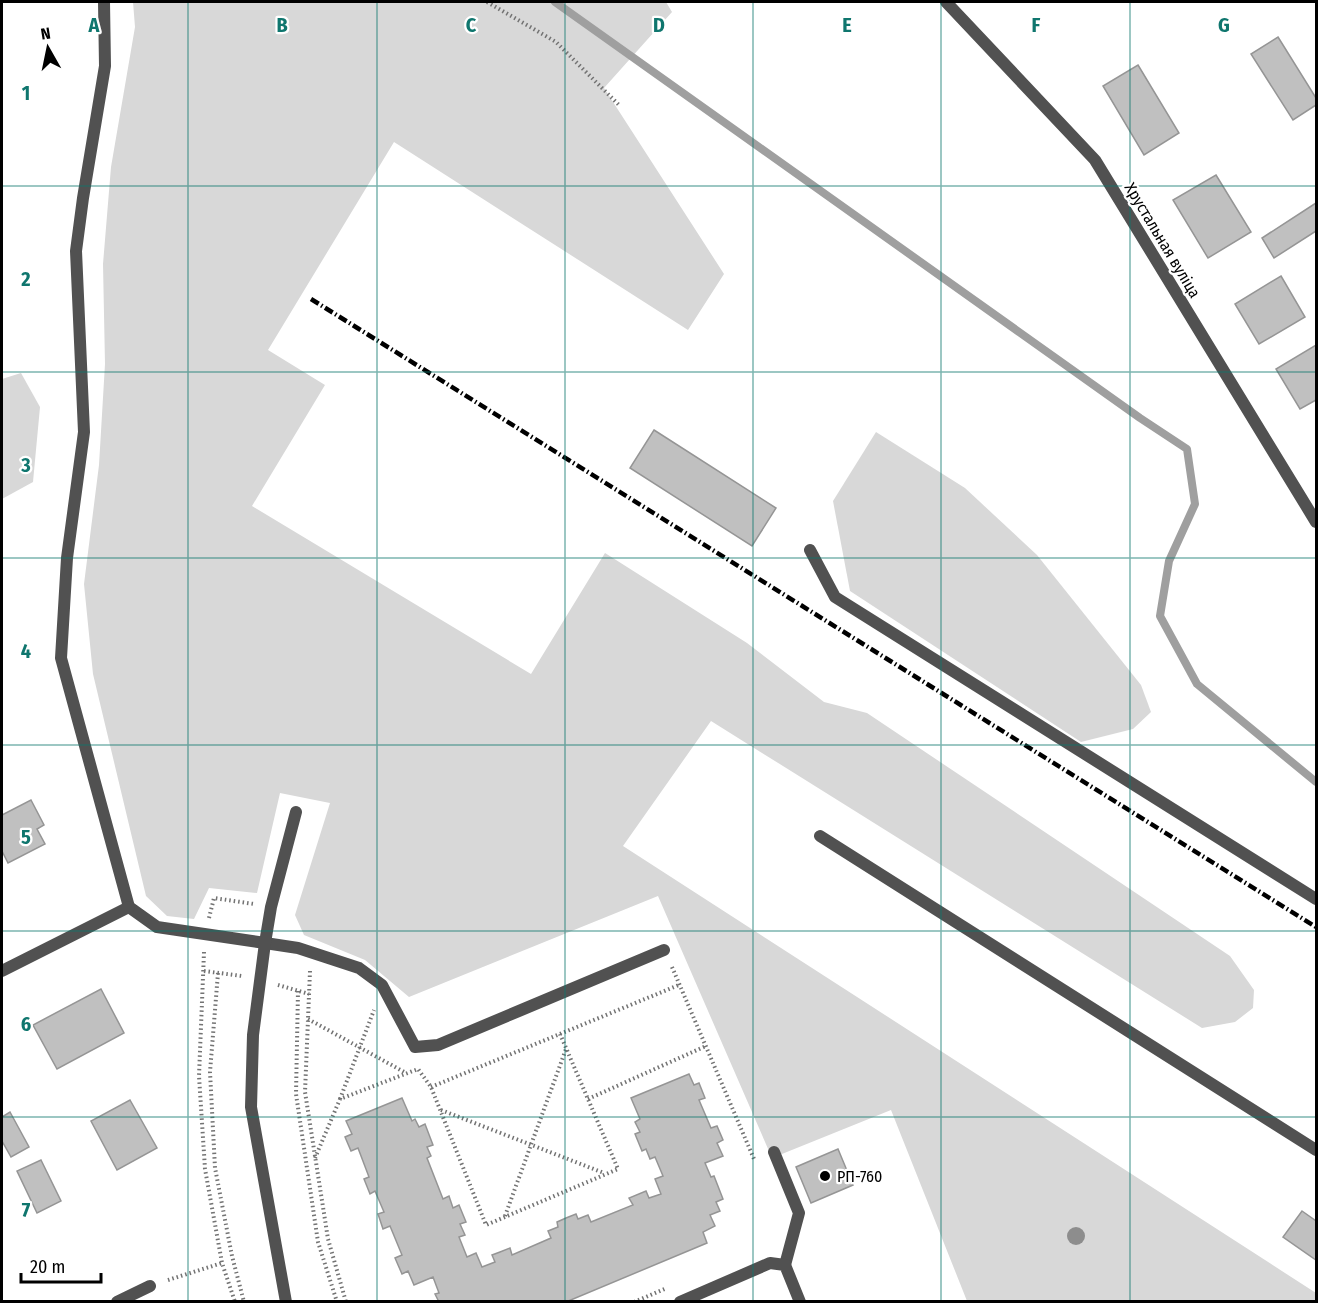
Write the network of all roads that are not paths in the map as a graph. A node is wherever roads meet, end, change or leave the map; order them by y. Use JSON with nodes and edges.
{"nodes":[{"id":1,"x":104,"y":2,"type":"edge"},
{"id":2,"x":946,"y":2,"type":"edge"},
{"id":3,"x":1317,"y":522,"type":"edge"},
{"id":4,"x":810,"y":550,"type":"dead end"},
{"id":5,"x":296,"y":812,"type":"dead end"},
{"id":6,"x":820,"y":836,"type":"dead end"},
{"id":7,"x":1317,"y":899,"type":"edge"},
{"id":8,"x":129,"y":907,"type":"junction"},
{"id":9,"x":265,"y":943,"type":"junction"},
{"id":10,"x":664,"y":950,"type":"road end"},
{"id":11,"x":2,"y":971,"type":"edge"},
{"id":12,"x":1317,"y":1150,"type":"edge"},
{"id":13,"x":774,"y":1152,"type":"dead end"},
{"id":14,"x":785,"y":1265,"type":"junction"},
{"id":15,"x":150,"y":1286,"type":"road end"},
{"id":16,"x":117,"y":1302,"type":"edge"},
{"id":17,"x":286,"y":1302,"type":"edge"},
{"id":18,"x":680,"y":1302,"type":"edge"},
{"id":19,"x":801,"y":1302,"type":"edge"}],
"edges":[{"from":1,"to":8,"type":"street"},
{"from":2,"to":3,"type":"street","name":"Хрустальная вуліца"},
{"from":4,"to":7,"type":"street"},
{"from":5,"to":9,"type":"street"},
{"from":6,"to":12,"type":"street"},
{"from":8,"to":9,"type":"street"},
{"from":8,"to":11,"type":"street"},
{"from":9,"to":10,"type":"street"},
{"from":9,"to":17,"type":"street"},
{"from":13,"to":14,"type":"street"},
{"from":14,"to":18,"type":"street"},
{"from":14,"to":19,"type":"street"},
{"from":15,"to":16,"type":"street"}]}
